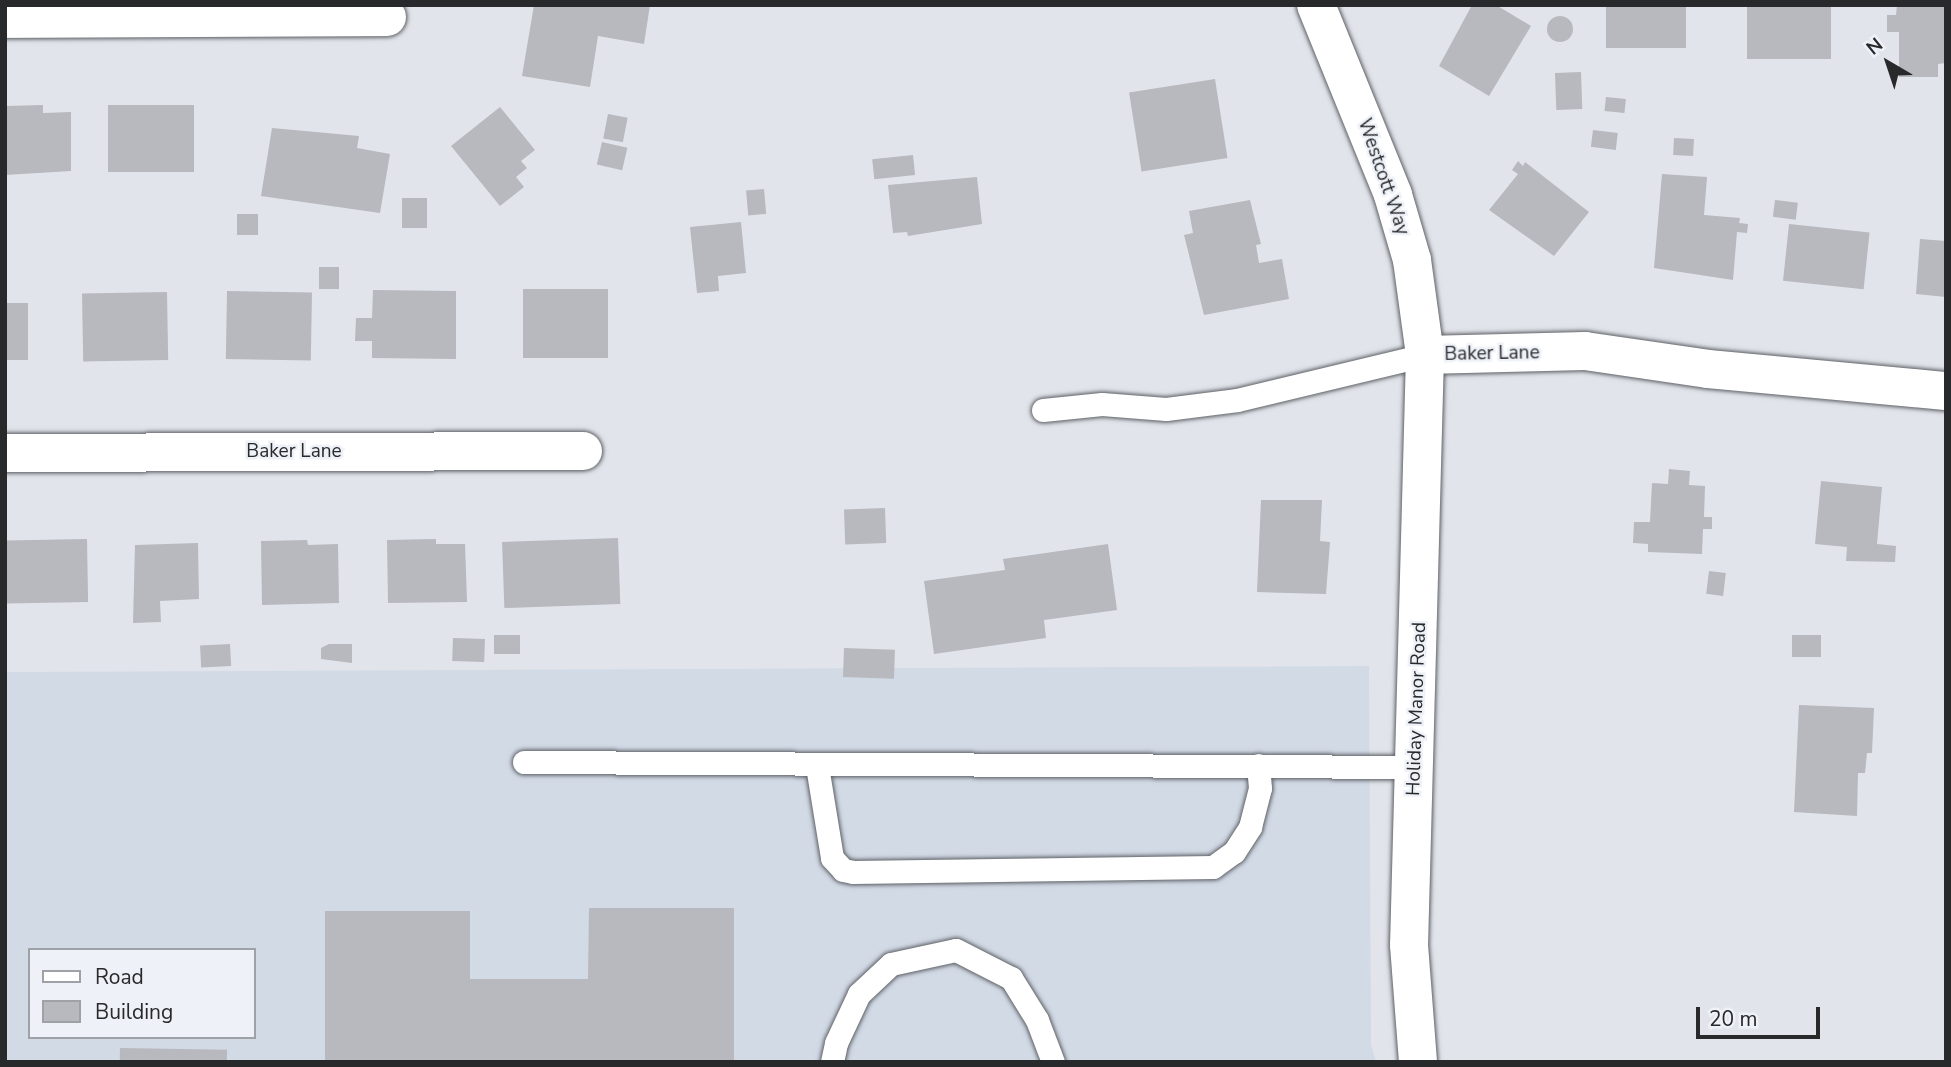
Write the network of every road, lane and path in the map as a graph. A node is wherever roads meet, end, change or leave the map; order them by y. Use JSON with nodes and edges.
{"nodes":[{"id":1,"x":1316,"y":5,"type":"edge"},
{"id":2,"x":387,"y":17,"type":"dead end"},
{"id":3,"x":5,"y":19,"type":"edge"},
{"id":4,"x":1425,"y":355,"type":"junction"},
{"id":5,"x":1946,"y":391,"type":"edge"},
{"id":6,"x":1043,"y":410,"type":"dead end"},
{"id":7,"x":583,"y":451,"type":"dead end"},
{"id":8,"x":5,"y":453,"type":"edge"},
{"id":9,"x":524,"y":762,"type":"dead end"},
{"id":10,"x":1258,"y":765,"type":"junction"},
{"id":11,"x":817,"y":766,"type":"junction"},
{"id":12,"x":1415,"y":767,"type":"junction"},
{"id":13,"x":832,"y":1062,"type":"edge"},
{"id":14,"x":1053,"y":1062,"type":"edge"},
{"id":15,"x":1418,"y":1062,"type":"edge"}],
"edges":[{"from":1,"to":4,"type":"street","name":"Westcott Way"},
{"from":2,"to":3,"type":"street"},
{"from":4,"to":5,"type":"street","name":"Baker Lane"},
{"from":4,"to":6,"type":"lane","name":"Baker Lane"},
{"from":4,"to":12,"type":"street","name":"Holiday Manor Road"},
{"from":7,"to":8,"type":"street","name":"Baker Lane"},
{"from":9,"to":11,"type":"lane"},
{"from":10,"to":11,"type":"lane"},
{"from":10,"to":11,"type":"lane"},
{"from":10,"to":12,"type":"lane"},
{"from":12,"to":15,"type":"street","name":"Holiday Manor Road"},
{"from":13,"to":14,"type":"lane"}]}
